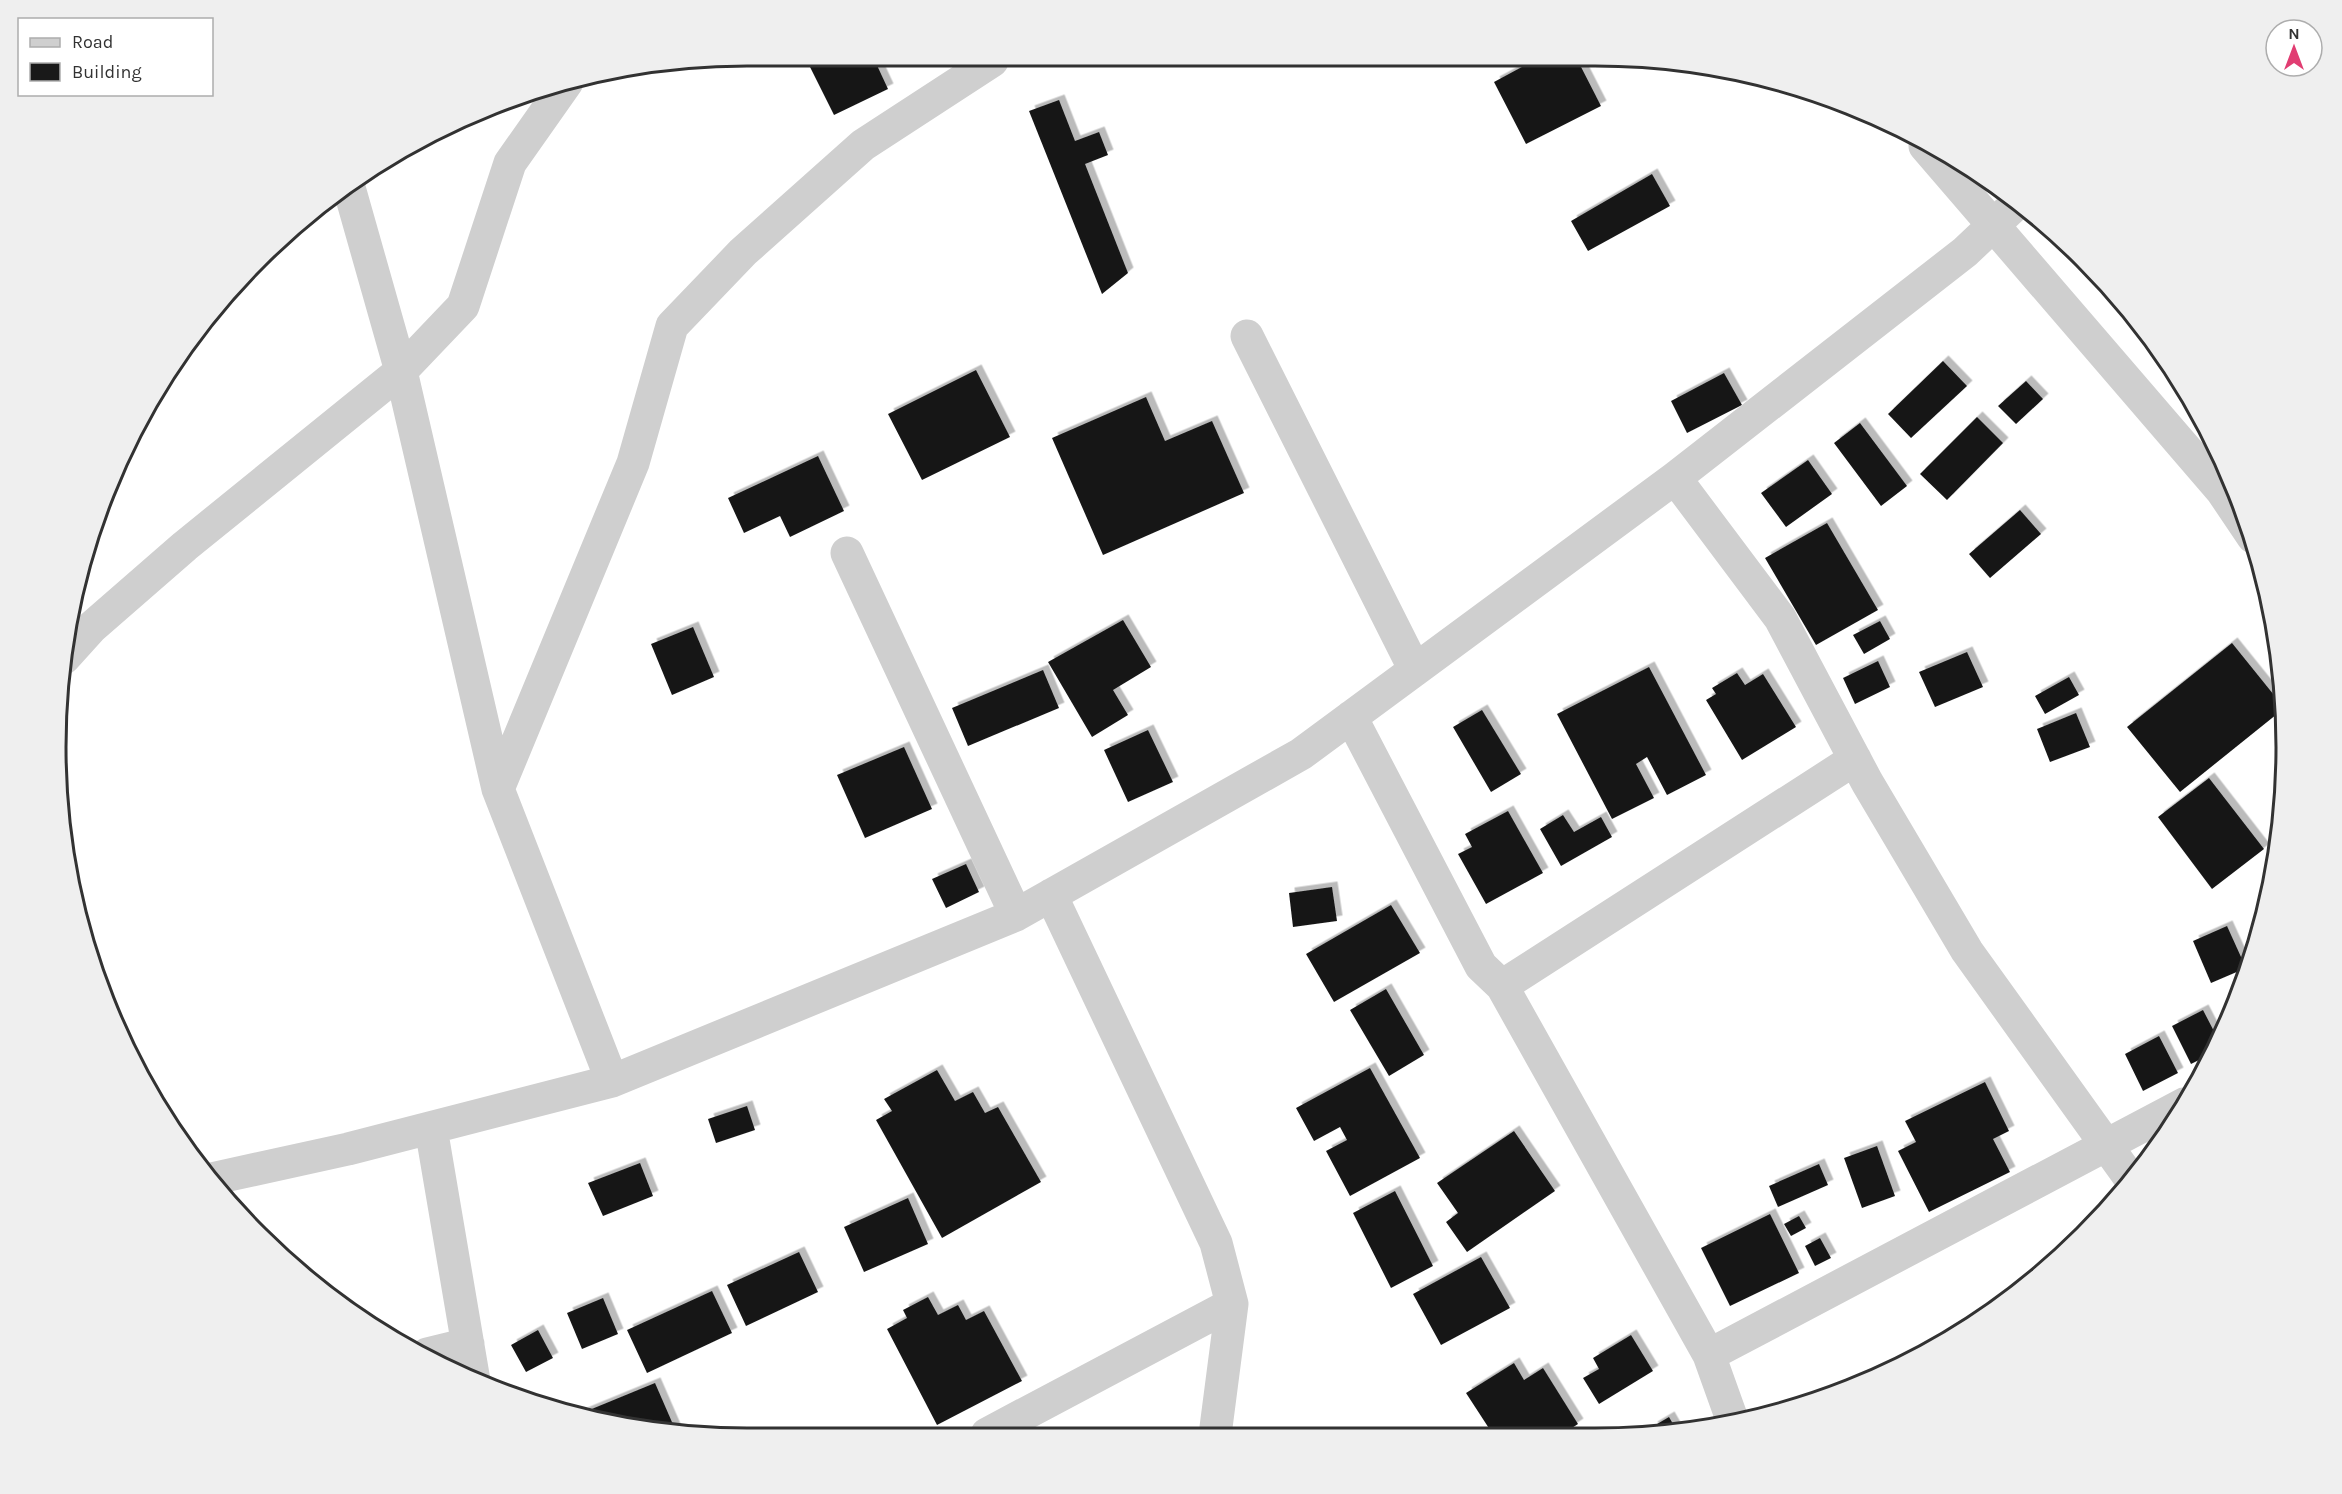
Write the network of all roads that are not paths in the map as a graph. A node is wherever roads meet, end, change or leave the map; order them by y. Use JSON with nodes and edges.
{"nodes":[{"id":1,"x":986,"y":66,"type":"edge"},
{"id":2,"x":560,"y":92,"type":"edge"},
{"id":3,"x":1933,"y":155,"type":"edge"},
{"id":4,"x":351,"y":194,"type":"edge"},
{"id":5,"x":2011,"y":208,"type":"edge"},
{"id":6,"x":1992,"y":226,"type":"junction"},
{"id":7,"x":1246,"y":336,"type":"dead end"},
{"id":8,"x":401,"y":371,"type":"junction"},
{"id":9,"x":1675,"y":478,"type":"junction"},
{"id":10,"x":2231,"y":504,"type":"edge"},
{"id":11,"x":846,"y":553,"type":"dead end"},
{"id":12,"x":74,"y":647,"type":"edge"},
{"id":13,"x":1415,"y":670,"type":"junction"},
{"id":14,"x":1351,"y":717,"type":"junction"},
{"id":15,"x":1855,"y":759,"type":"junction"},
{"id":16,"x":498,"y":789,"type":"junction"},
{"id":17,"x":1051,"y":895,"type":"junction"},
{"id":18,"x":1016,"y":915,"type":"junction"},
{"id":19,"x":1502,"y":986,"type":"junction"},
{"id":20,"x":612,"y":1081,"type":"junction"},
{"id":21,"x":2170,"y":1111,"type":"edge"},
{"id":22,"x":431,"y":1128,"type":"junction"},
{"id":23,"x":2106,"y":1145,"type":"junction"},
{"id":24,"x":2126,"y":1173,"type":"edge"},
{"id":25,"x":220,"y":1177,"type":"edge"},
{"id":26,"x":1232,"y":1304,"type":"junction"},
{"id":27,"x":468,"y":1344,"type":"junction"},
{"id":28,"x":435,"y":1352,"type":"edge"},
{"id":29,"x":1709,"y":1355,"type":"junction"},
{"id":30,"x":472,"y":1370,"type":"edge"},
{"id":31,"x":1730,"y":1414,"type":"edge"},
{"id":32,"x":998,"y":1428,"type":"edge"},
{"id":33,"x":1216,"y":1428,"type":"edge"}],
"edges":[{"from":1,"to":16,"type":"street"},
{"from":2,"to":8,"type":"street"},
{"from":3,"to":6,"type":"street"},
{"from":4,"to":8,"type":"street"},
{"from":5,"to":6,"type":"street"},
{"from":6,"to":9,"type":"street"},
{"from":6,"to":10,"type":"street"},
{"from":7,"to":13,"type":"street"},
{"from":8,"to":12,"type":"street"},
{"from":8,"to":16,"type":"street"},
{"from":9,"to":13,"type":"street"},
{"from":9,"to":15,"type":"street"},
{"from":11,"to":18,"type":"street"},
{"from":13,"to":14,"type":"street"},
{"from":14,"to":17,"type":"street"},
{"from":14,"to":19,"type":"street"},
{"from":15,"to":19,"type":"street"},
{"from":15,"to":23,"type":"street"},
{"from":16,"to":20,"type":"street"},
{"from":17,"to":18,"type":"street"},
{"from":17,"to":26,"type":"street"},
{"from":18,"to":20,"type":"street"},
{"from":19,"to":29,"type":"street"},
{"from":20,"to":22,"type":"street"},
{"from":21,"to":23,"type":"street"},
{"from":22,"to":25,"type":"street"},
{"from":22,"to":27,"type":"street"},
{"from":23,"to":24,"type":"street"},
{"from":23,"to":29,"type":"street"},
{"from":26,"to":32,"type":"street"},
{"from":26,"to":33,"type":"street"},
{"from":27,"to":28,"type":"street"},
{"from":27,"to":30,"type":"street"},
{"from":29,"to":31,"type":"street"}]}
